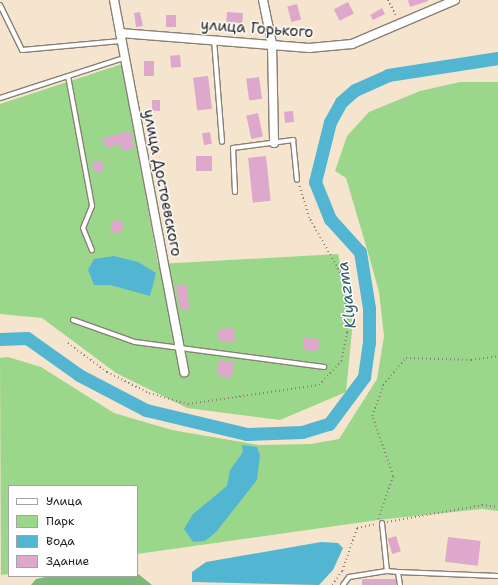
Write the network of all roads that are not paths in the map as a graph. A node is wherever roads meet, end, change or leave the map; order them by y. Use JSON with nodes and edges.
{"nodes":[{"id":1,"x":114,"y":0,"type":"edge"},
{"id":2,"x":263,"y":0,"type":"edge"},
{"id":3,"x":455,"y":0,"type":"edge"},
{"id":4,"x":0,"y":5,"type":"edge"},
{"id":5,"x":121,"y":37,"type":"junction"},
{"id":6,"x":214,"y":40,"type":"junction"},
{"id":7,"x":272,"y":44,"type":"junction"},
{"id":8,"x":124,"y":58,"type":"junction"},
{"id":9,"x":68,"y":76,"type":"junction"},
{"id":10,"x":0,"y":98,"type":"edge"},
{"id":11,"x":222,"y":142,"type":"dead end"},
{"id":12,"x":274,"y":143,"type":"junction"},
{"id":13,"x":297,"y":180,"type":"road end"},
{"id":14,"x":235,"y":192,"type":"dead end"},
{"id":15,"x":92,"y":250,"type":"dead end"},
{"id":16,"x":73,"y":320,"type":"dead end"},
{"id":17,"x":180,"y":348,"type":"junction"},
{"id":18,"x":324,"y":367,"type":"dead end"},
{"id":19,"x":184,"y":372,"type":"dead end"},
{"id":20,"x":382,"y":523,"type":"road end"},
{"id":21,"x":386,"y":571,"type":"junction"},
{"id":22,"x":398,"y":572,"type":"junction"},
{"id":23,"x":498,"y":576,"type":"edge"},
{"id":24,"x":343,"y":585,"type":"edge"},
{"id":25,"x":400,"y":585,"type":"edge"}],
"edges":[{"from":1,"to":5,"type":"street","name":"улица Достоевского"},
{"from":2,"to":7,"type":"street"},
{"from":3,"to":7,"type":"street","name":"улица Горького"},
{"from":4,"to":5,"type":"lane"},
{"from":5,"to":6,"type":"street","name":"улица Горького"},
{"from":5,"to":8,"type":"street","name":"улица Достоевского"},
{"from":6,"to":7,"type":"street","name":"улица Горького"},
{"from":6,"to":11,"type":"lane"},
{"from":7,"to":12,"type":"street"},
{"from":8,"to":9,"type":"lane"},
{"from":8,"to":17,"type":"street","name":"улица Достоевского"},
{"from":9,"to":10,"type":"lane"},
{"from":9,"to":15,"type":"lane"},
{"from":12,"to":13,"type":"lane"},
{"from":12,"to":14,"type":"lane"},
{"from":16,"to":17,"type":"lane"},
{"from":17,"to":18,"type":"lane"},
{"from":17,"to":19,"type":"street","name":"улица Достоевского"},
{"from":20,"to":21,"type":"lane"},
{"from":21,"to":22,"type":"lane"},
{"from":21,"to":24,"type":"lane"},
{"from":22,"to":23,"type":"lane"},
{"from":22,"to":25,"type":"lane"}]}
